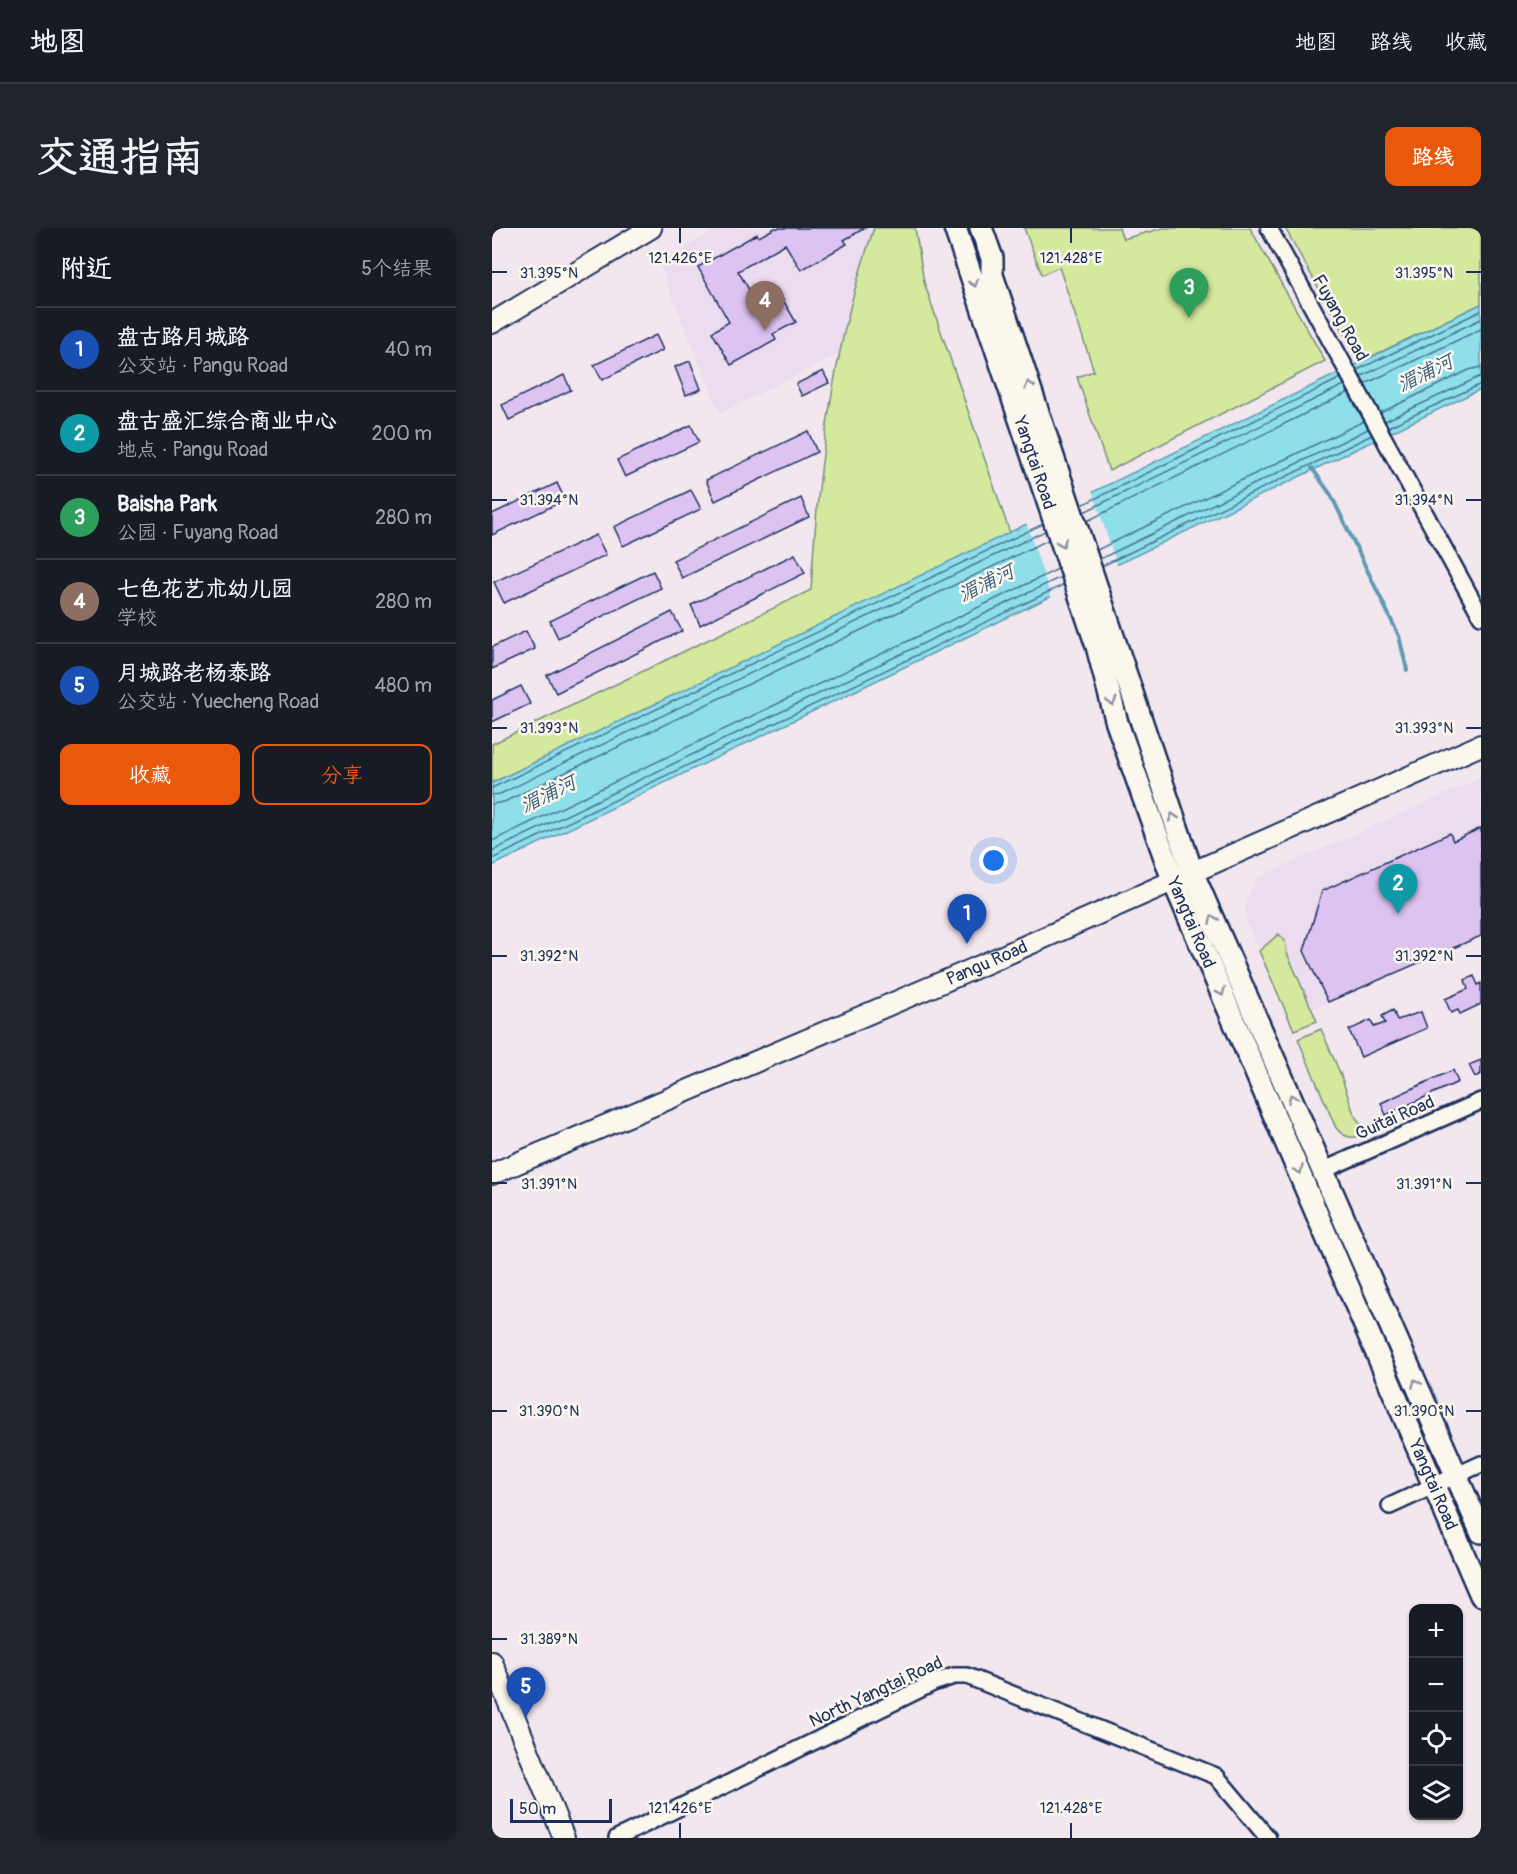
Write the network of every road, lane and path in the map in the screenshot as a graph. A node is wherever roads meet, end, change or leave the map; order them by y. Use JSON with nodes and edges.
{"nodes":[{"id":1,"x":651,"y":228,"type":"edge"},
{"id":2,"x":955,"y":228,"type":"edge"},
{"id":3,"x":981,"y":228,"type":"edge"},
{"id":4,"x":1269,"y":228,"type":"edge"},
{"id":5,"x":492,"y":323,"type":"edge"},
{"id":6,"x":1038,"y":444,"type":"junction"},
{"id":7,"x":1481,"y":616,"type":"edge"},
{"id":8,"x":1481,"y":745,"type":"edge"},
{"id":9,"x":1182,"y":876,"type":"junction"},
{"id":10,"x":1481,"y":1101,"type":"edge"},
{"id":11,"x":1324,"y":1170,"type":"junction"},
{"id":12,"x":492,"y":1174,"type":"edge"},
{"id":13,"x":1481,"y":1464,"type":"edge"},
{"id":14,"x":1456,"y":1475,"type":"junction"},
{"id":15,"x":1432,"y":1486,"type":"junction"},
{"id":16,"x":1390,"y":1506,"type":"dead end"},
{"id":17,"x":1481,"y":1532,"type":"edge"},
{"id":18,"x":1481,"y":1595,"type":"edge"},
{"id":19,"x":492,"y":1662,"type":"edge"},
{"id":20,"x":564,"y":1838,"type":"edge"},
{"id":21,"x":618,"y":1838,"type":"edge"},
{"id":22,"x":1268,"y":1838,"type":"edge"}],
"edges":[{"from":1,"to":5,"type":"street"},
{"from":2,"to":6,"type":"main road","name":"Yangtai Road","one_way":true},
{"from":6,"to":3,"type":"main road","name":"Yangtai Road","one_way":true},
{"from":4,"to":7,"type":"street","name":"Fuyang Road"},
{"from":6,"to":9,"type":"main road","name":"Yangtai Road"},
{"from":8,"to":9,"type":"street","name":"Pangu Road"},
{"from":11,"to":9,"type":"main road","name":"Yangtai Road","one_way":true},
{"from":9,"to":12,"type":"street","name":"Pangu Road"},
{"from":9,"to":15,"type":"main road","name":"Yangtai Road","one_way":true},
{"from":10,"to":11,"type":"street","name":"Guitai Road"},
{"from":14,"to":11,"type":"main road","name":"Yangtai Road","one_way":true},
{"from":13,"to":14,"type":"street"},
{"from":14,"to":15,"type":"street"},
{"from":14,"to":17,"type":"main road","name":"Yangtai Road"},
{"from":15,"to":16,"type":"street"},
{"from":15,"to":18,"type":"main road","name":"Yangtai Road"},
{"from":19,"to":20,"type":"street"},
{"from":21,"to":22,"type":"street","name":"North Yangtai Road"}]}
